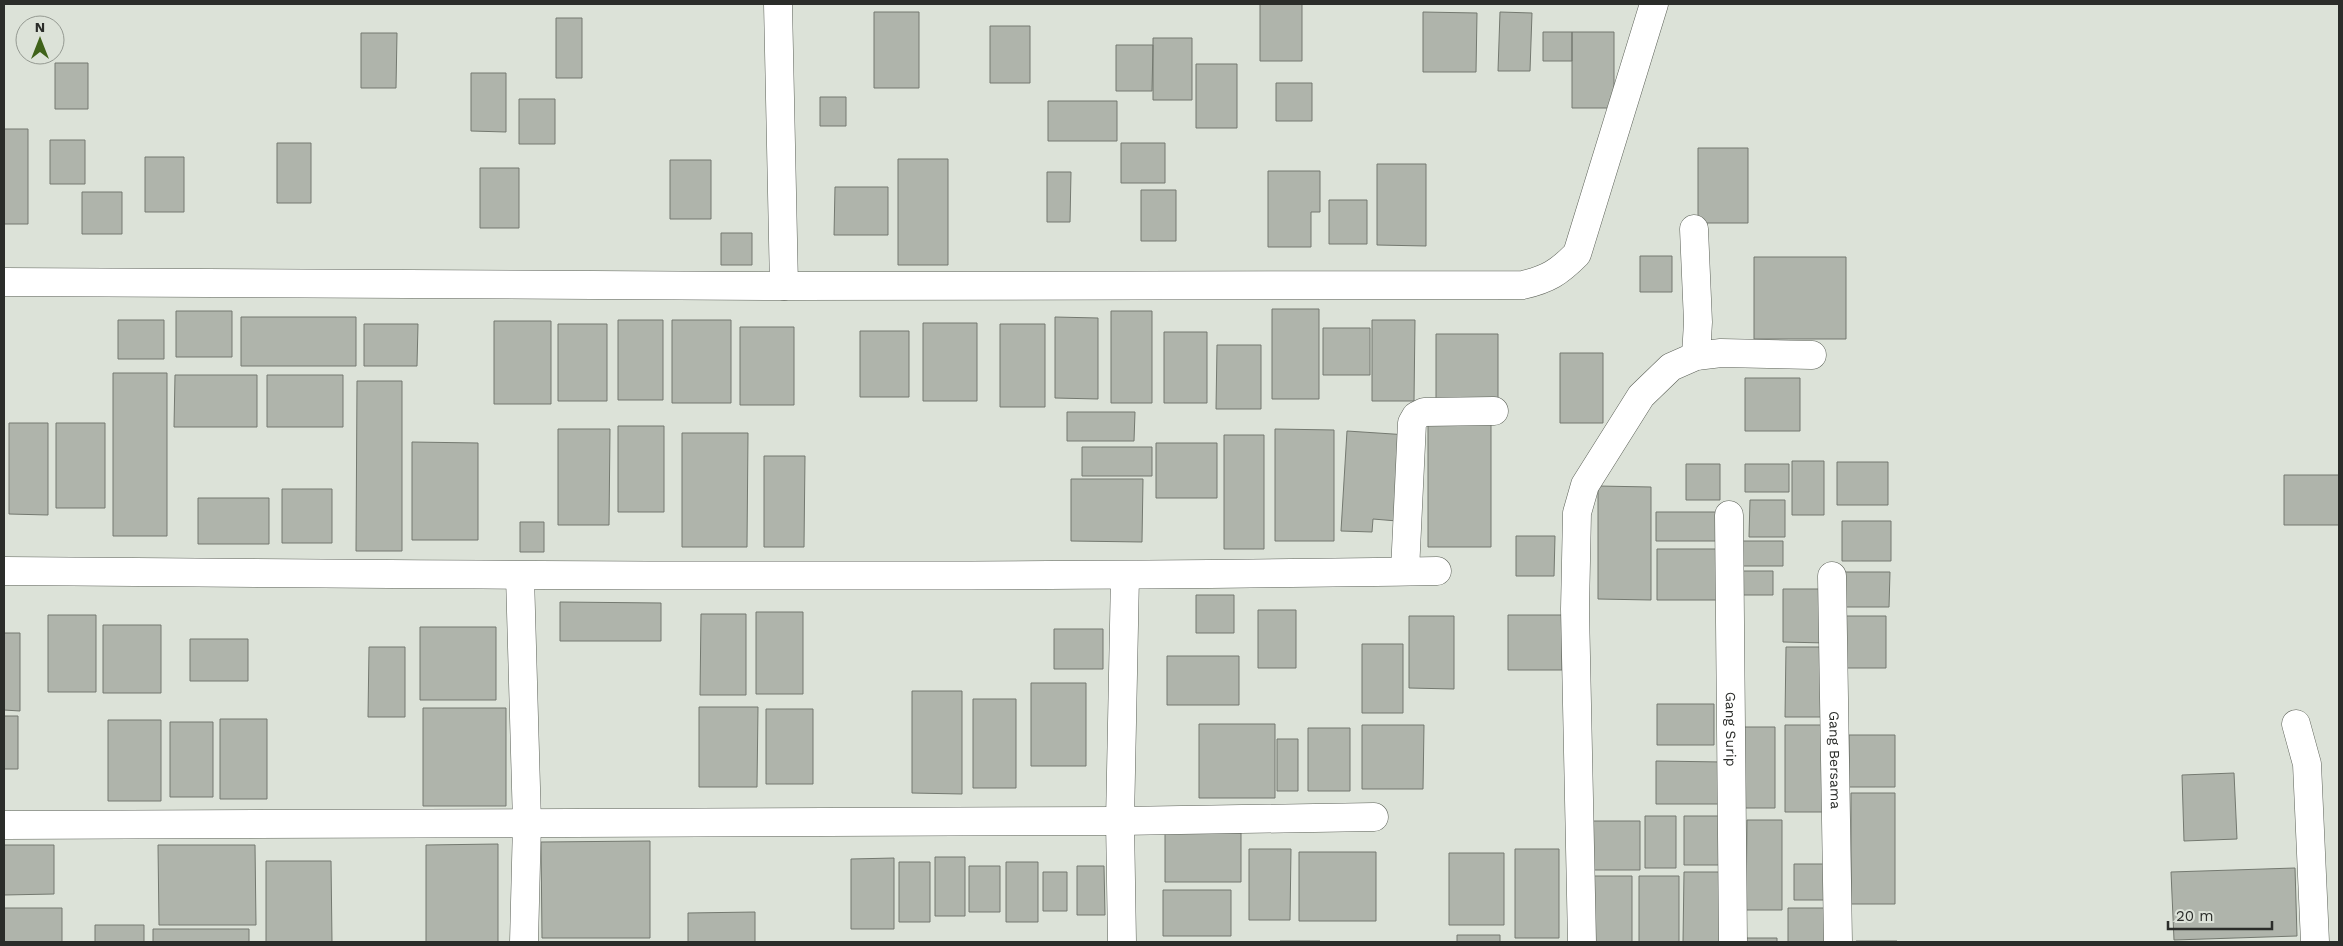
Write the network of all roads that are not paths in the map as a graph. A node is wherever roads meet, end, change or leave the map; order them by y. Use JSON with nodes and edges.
{"nodes":[{"id":1,"x":778,"y":4,"type":"edge"},
{"id":2,"x":1654,"y":4,"type":"edge"},
{"id":3,"x":1694,"y":230,"type":"dead end"},
{"id":4,"x":4,"y":282,"type":"edge"},
{"id":5,"x":784,"y":286,"type":"junction"},
{"id":6,"x":1812,"y":355,"type":"dead end"},
{"id":7,"x":1696,"y":356,"type":"junction"},
{"id":8,"x":1494,"y":411,"type":"dead end"},
{"id":9,"x":1729,"y":514,"type":"dead end"},
{"id":10,"x":1437,"y":570,"type":"dead end"},
{"id":11,"x":4,"y":571,"type":"edge"},
{"id":12,"x":1405,"y":571,"type":"junction"},
{"id":13,"x":520,"y":576,"type":"junction"},
{"id":14,"x":1125,"y":576,"type":"junction"},
{"id":15,"x":1832,"y":576,"type":"dead end"},
{"id":16,"x":2296,"y":724,"type":"dead end"},
{"id":17,"x":1374,"y":817,"type":"dead end"},
{"id":18,"x":1120,"y":821,"type":"junction"},
{"id":19,"x":527,"y":822,"type":"junction"},
{"id":20,"x":4,"y":825,"type":"edge"},
{"id":21,"x":524,"y":942,"type":"edge"},
{"id":22,"x":1122,"y":942,"type":"edge"},
{"id":23,"x":1582,"y":942,"type":"edge"},
{"id":24,"x":1733,"y":942,"type":"edge"},
{"id":25,"x":1838,"y":942,"type":"edge"},
{"id":26,"x":2315,"y":942,"type":"edge"}],
"edges":[{"from":1,"to":5,"type":"street"},
{"from":2,"to":5,"type":"street"},
{"from":3,"to":7,"type":"street"},
{"from":4,"to":5,"type":"street"},
{"from":6,"to":7,"type":"street"},
{"from":7,"to":23,"type":"street"},
{"from":8,"to":12,"type":"street"},
{"from":9,"to":24,"type":"street","name":"Gang Surip"},
{"from":10,"to":12,"type":"street"},
{"from":11,"to":13,"type":"street"},
{"from":12,"to":14,"type":"street"},
{"from":13,"to":14,"type":"street"},
{"from":13,"to":19,"type":"street"},
{"from":14,"to":18,"type":"street"},
{"from":15,"to":25,"type":"street","name":"Gang Bersama"},
{"from":16,"to":26,"type":"street"},
{"from":17,"to":18,"type":"street"},
{"from":18,"to":19,"type":"street"},
{"from":18,"to":22,"type":"street"},
{"from":19,"to":20,"type":"street"},
{"from":19,"to":21,"type":"street"}]}
